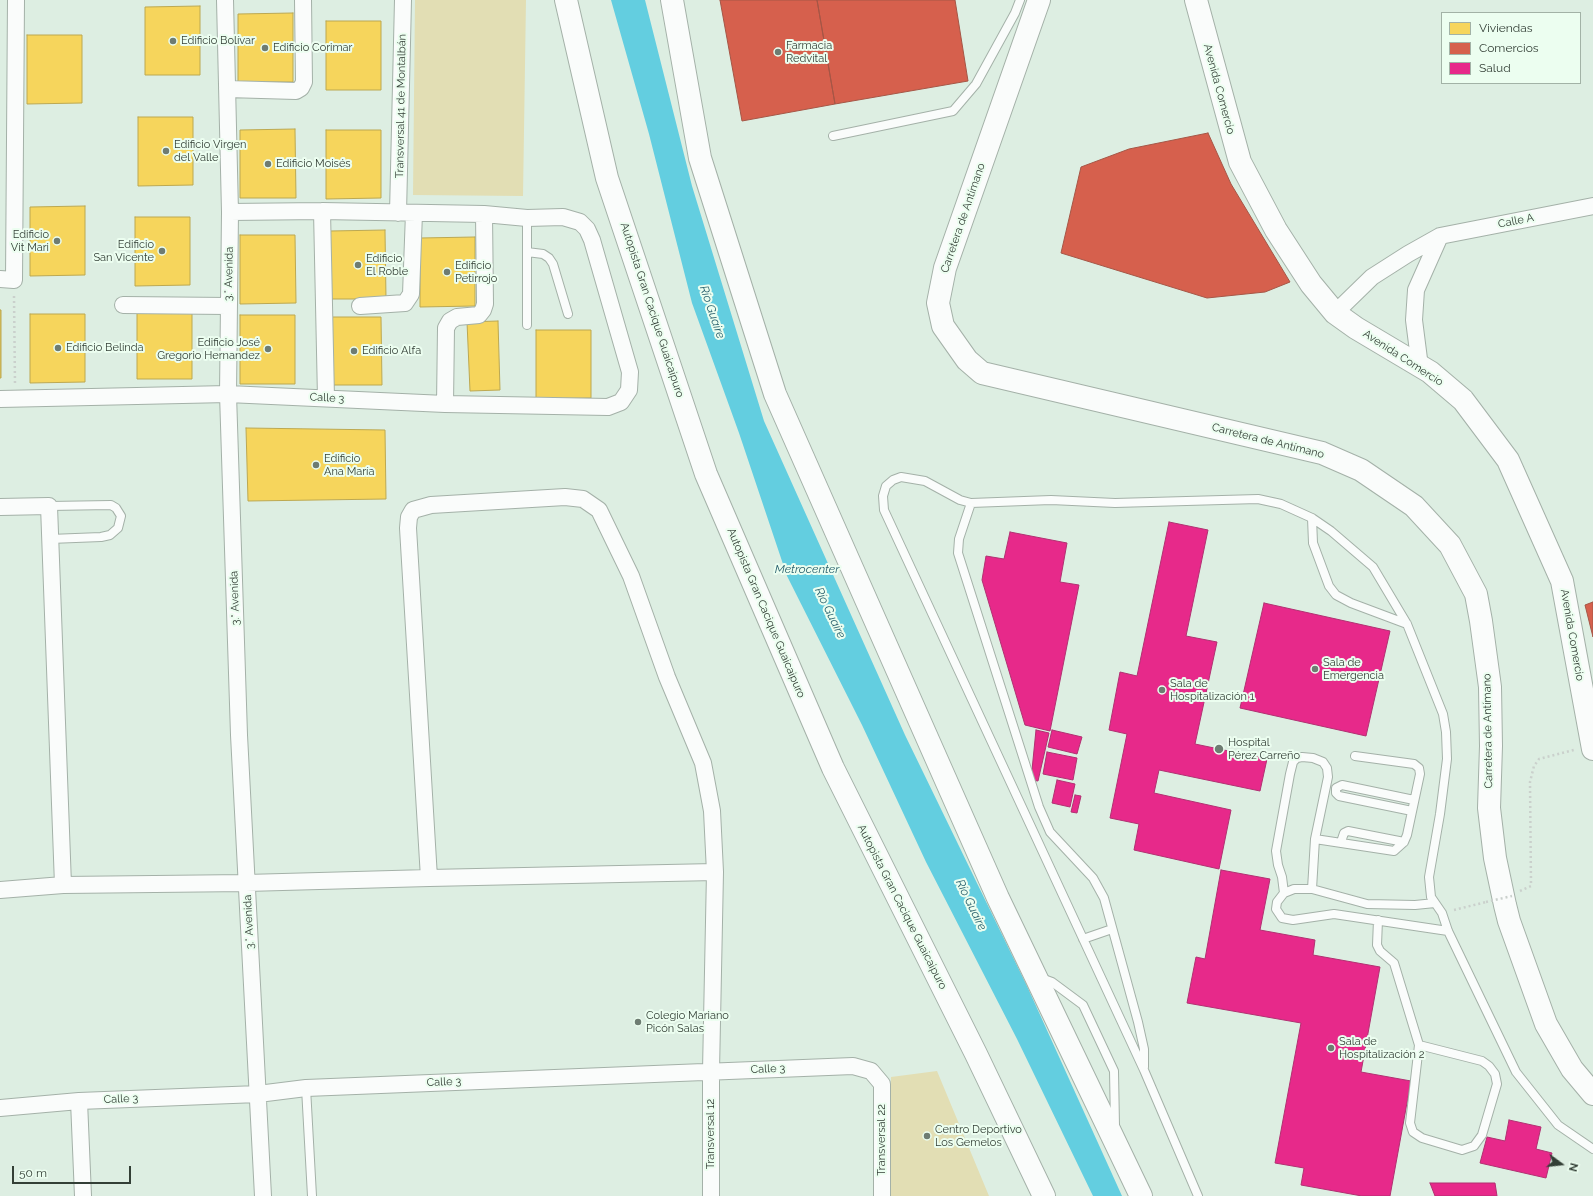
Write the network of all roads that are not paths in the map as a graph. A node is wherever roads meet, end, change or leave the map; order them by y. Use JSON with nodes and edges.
{"nodes":[{"id":1,"x":16,"y":0,"type":"edge"},
{"id":2,"x":225,"y":0,"type":"edge"},
{"id":3,"x":303,"y":0,"type":"edge"},
{"id":4,"x":403,"y":0,"type":"edge"},
{"id":5,"x":566,"y":0,"type":"edge"},
{"id":6,"x":672,"y":0,"type":"edge"},
{"id":7,"x":1020,"y":0,"type":"edge"},
{"id":8,"x":1039,"y":0,"type":"edge"},
{"id":9,"x":1196,"y":0,"type":"edge"},
{"id":10,"x":227,"y":89,"type":"junction"},
{"id":11,"x":833,"y":136,"type":"dead end"},
{"id":12,"x":1593,"y":206,"type":"edge"},
{"id":13,"x":322,"y":211,"type":"junction"},
{"id":14,"x":230,"y":212,"type":"junction"},
{"id":15,"x":406,"y":213,"type":"junction"},
{"id":16,"x":484,"y":214,"type":"junction"},
{"id":17,"x":527,"y":218,"type":"junction"},
{"id":18,"x":1440,"y":236,"type":"junction"},
{"id":19,"x":527,"y":252,"type":"junction"},
{"id":20,"x":7,"y":279,"type":"edge"},
{"id":21,"x":123,"y":305,"type":"dead end"},
{"id":22,"x":228,"y":306,"type":"junction"},
{"id":23,"x":360,"y":306,"type":"dead end"},
{"id":24,"x":1334,"y":313,"type":"junction"},
{"id":25,"x":568,"y":314,"type":"dead end"},
{"id":26,"x":527,"y":324,"type":"dead end"},
{"id":27,"x":1420,"y":367,"type":"junction"},
{"id":28,"x":228,"y":394,"type":"junction"},
{"id":29,"x":326,"y":398,"type":"junction"},
{"id":30,"x":8,"y":399,"type":"edge"},
{"id":31,"x":445,"y":404,"type":"junction"},
{"id":32,"x":970,"y":503,"type":"junction"},
{"id":33,"x":49,"y":506,"type":"junction"},
{"id":34,"x":0,"y":507,"type":"edge"},
{"id":35,"x":1312,"y":518,"type":"junction"},
{"id":36,"x":50,"y":539,"type":"junction"},
{"id":37,"x":1407,"y":624,"type":"junction"},
{"id":38,"x":1593,"y":748,"type":"edge"},
{"id":39,"x":1355,"y":756,"type":"dead end"},
{"id":40,"x":1414,"y":800,"type":"junction"},
{"id":41,"x":1412,"y":811,"type":"junction"},
{"id":42,"x":1315,"y":839,"type":"junction"},
{"id":43,"x":1341,"y":842,"type":"junction"},
{"id":44,"x":1404,"y":842,"type":"junction"},
{"id":45,"x":715,"y":872,"type":"junction"},
{"id":46,"x":429,"y":878,"type":"junction"},
{"id":47,"x":246,"y":883,"type":"junction"},
{"id":48,"x":63,"y":885,"type":"junction"},
{"id":49,"x":1312,"y":889,"type":"junction"},
{"id":50,"x":0,"y":890,"type":"edge"},
{"id":51,"x":1284,"y":893,"type":"junction"},
{"id":52,"x":1435,"y":903,"type":"junction"},
{"id":53,"x":1378,"y":920,"type":"junction"},
{"id":54,"x":1112,"y":929,"type":"junction"},
{"id":55,"x":1448,"y":931,"type":"junction"},
{"id":56,"x":1083,"y":939,"type":"junction"},
{"id":57,"x":1035,"y":976,"type":"junction"},
{"id":58,"x":1419,"y":1046,"type":"junction"},
{"id":59,"x":1144,"y":1070,"type":"junction"},
{"id":60,"x":711,"y":1072,"type":"junction"},
{"id":61,"x":882,"y":1084,"type":"joint"},
{"id":62,"x":306,"y":1088,"type":"junction"},
{"id":63,"x":258,"y":1094,"type":"junction"},
{"id":64,"x":1593,"y":1094,"type":"edge"},
{"id":65,"x":79,"y":1100,"type":"junction"},
{"id":66,"x":0,"y":1108,"type":"edge"},
{"id":67,"x":1116,"y":1143,"type":"junction"},
{"id":68,"x":1593,"y":1149,"type":"edge"},
{"id":69,"x":82,"y":1196,"type":"edge"},
{"id":70,"x":263,"y":1196,"type":"edge"},
{"id":71,"x":312,"y":1196,"type":"edge"},
{"id":72,"x":711,"y":1196,"type":"edge"},
{"id":73,"x":882,"y":1196,"type":"edge"},
{"id":74,"x":1044,"y":1196,"type":"edge"},
{"id":75,"x":1141,"y":1196,"type":"edge"},
{"id":76,"x":1198,"y":1196,"type":"edge"}],
"edges":[{"from":1,"to":20,"type":"street"},
{"from":2,"to":10,"type":"street","name":"3.° Avenida"},
{"from":3,"to":10,"type":"street"},
{"from":4,"to":15,"type":"street","name":"Transversal 41 de Montalbán"},
{"from":5,"to":74,"type":"main road","name":"Autopista Gran Cacique Guaicaipuro"},
{"from":6,"to":57,"type":"main road"},
{"from":7,"to":11,"type":"lane"},
{"from":8,"to":64,"type":"main road","name":"Carretera de Antímano"},
{"from":9,"to":24,"type":"main road","name":"Avenida Comercio"},
{"from":10,"to":14,"type":"street","name":"3.° Avenida"},
{"from":12,"to":18,"type":"street","name":"Calle A"},
{"from":13,"to":14,"type":"street"},
{"from":13,"to":15,"type":"street"},
{"from":13,"to":29,"type":"street"},
{"from":14,"to":22,"type":"street","name":"3.° Avenida"},
{"from":15,"to":16,"type":"street"},
{"from":15,"to":23,"type":"street","name":"Transversal 41 de Montalbán"},
{"from":16,"to":17,"type":"street"},
{"from":16,"to":31,"type":"street"},
{"from":17,"to":19,"type":"lane"},
{"from":17,"to":31,"type":"street","name":"Calle 3"},
{"from":18,"to":24,"type":"street","name":"Calle A"},
{"from":18,"to":27,"type":"street"},
{"from":19,"to":25,"type":"lane"},
{"from":19,"to":26,"type":"lane"},
{"from":21,"to":22,"type":"street"},
{"from":22,"to":28,"type":"street","name":"3.° Avenida"},
{"from":24,"to":27,"type":"main road","name":"Avenida Comercio"},
{"from":27,"to":38,"type":"main road","name":"Avenida Comercio"},
{"from":28,"to":29,"type":"street","name":"Calle 3"},
{"from":28,"to":30,"type":"street","name":"Calle 3"},
{"from":28,"to":47,"type":"street","name":"3.° Avenida"},
{"from":29,"to":31,"type":"street","name":"Calle 3"},
{"from":32,"to":35,"type":"lane"},
{"from":32,"to":54,"type":"lane"},
{"from":32,"to":56,"type":"lane"},
{"from":33,"to":34,"type":"street"},
{"from":33,"to":36,"type":"street"},
{"from":33,"to":36,"type":"lane"},
{"from":35,"to":37,"type":"lane"},
{"from":35,"to":37,"type":"lane"},
{"from":36,"to":48,"type":"street"},
{"from":37,"to":52,"type":"lane"},
{"from":39,"to":40,"type":"lane"},
{"from":40,"to":41,"type":"lane"},
{"from":40,"to":41,"type":"lane"},
{"from":41,"to":44,"type":"lane"},
{"from":42,"to":43,"type":"lane"},
{"from":42,"to":49,"type":"lane"},
{"from":42,"to":51,"type":"lane"},
{"from":43,"to":44,"type":"lane"},
{"from":43,"to":44,"type":"lane"},
{"from":45,"to":46,"type":"street"},
{"from":45,"to":46,"type":"street","name":"Transversal 12"},
{"from":45,"to":60,"type":"street","name":"Transversal 12"},
{"from":46,"to":47,"type":"street"},
{"from":47,"to":48,"type":"street"},
{"from":47,"to":63,"type":"street","name":"3.° Avenida"},
{"from":48,"to":50,"type":"street"},
{"from":49,"to":51,"type":"lane"},
{"from":49,"to":52,"type":"lane"},
{"from":51,"to":53,"type":"lane"},
{"from":52,"to":55,"type":"lane"},
{"from":53,"to":55,"type":"lane"},
{"from":53,"to":58,"type":"lane"},
{"from":54,"to":56,"type":"lane"},
{"from":54,"to":59,"type":"lane"},
{"from":55,"to":68,"type":"lane"},
{"from":56,"to":59,"type":"lane"},
{"from":57,"to":67,"type":"main road"},
{"from":57,"to":67,"type":"lane"},
{"from":58,"to":58,"type":"lane"},
{"from":59,"to":76,"type":"lane"},
{"from":60,"to":61,"type":"street","name":"Calle 3"},
{"from":60,"to":62,"type":"street","name":"Calle 3"},
{"from":60,"to":72,"type":"street","name":"Transversal 12"},
{"from":61,"to":73,"type":"street","name":"Transversal 22"},
{"from":62,"to":63,"type":"street","name":"Calle 3"},
{"from":62,"to":71,"type":"lane"},
{"from":63,"to":65,"type":"street","name":"Calle 3"},
{"from":63,"to":70,"type":"street","name":"3.° Avenida"},
{"from":65,"to":66,"type":"street","name":"Calle 3"},
{"from":65,"to":69,"type":"street"},
{"from":67,"to":75,"type":"main road"}]}
